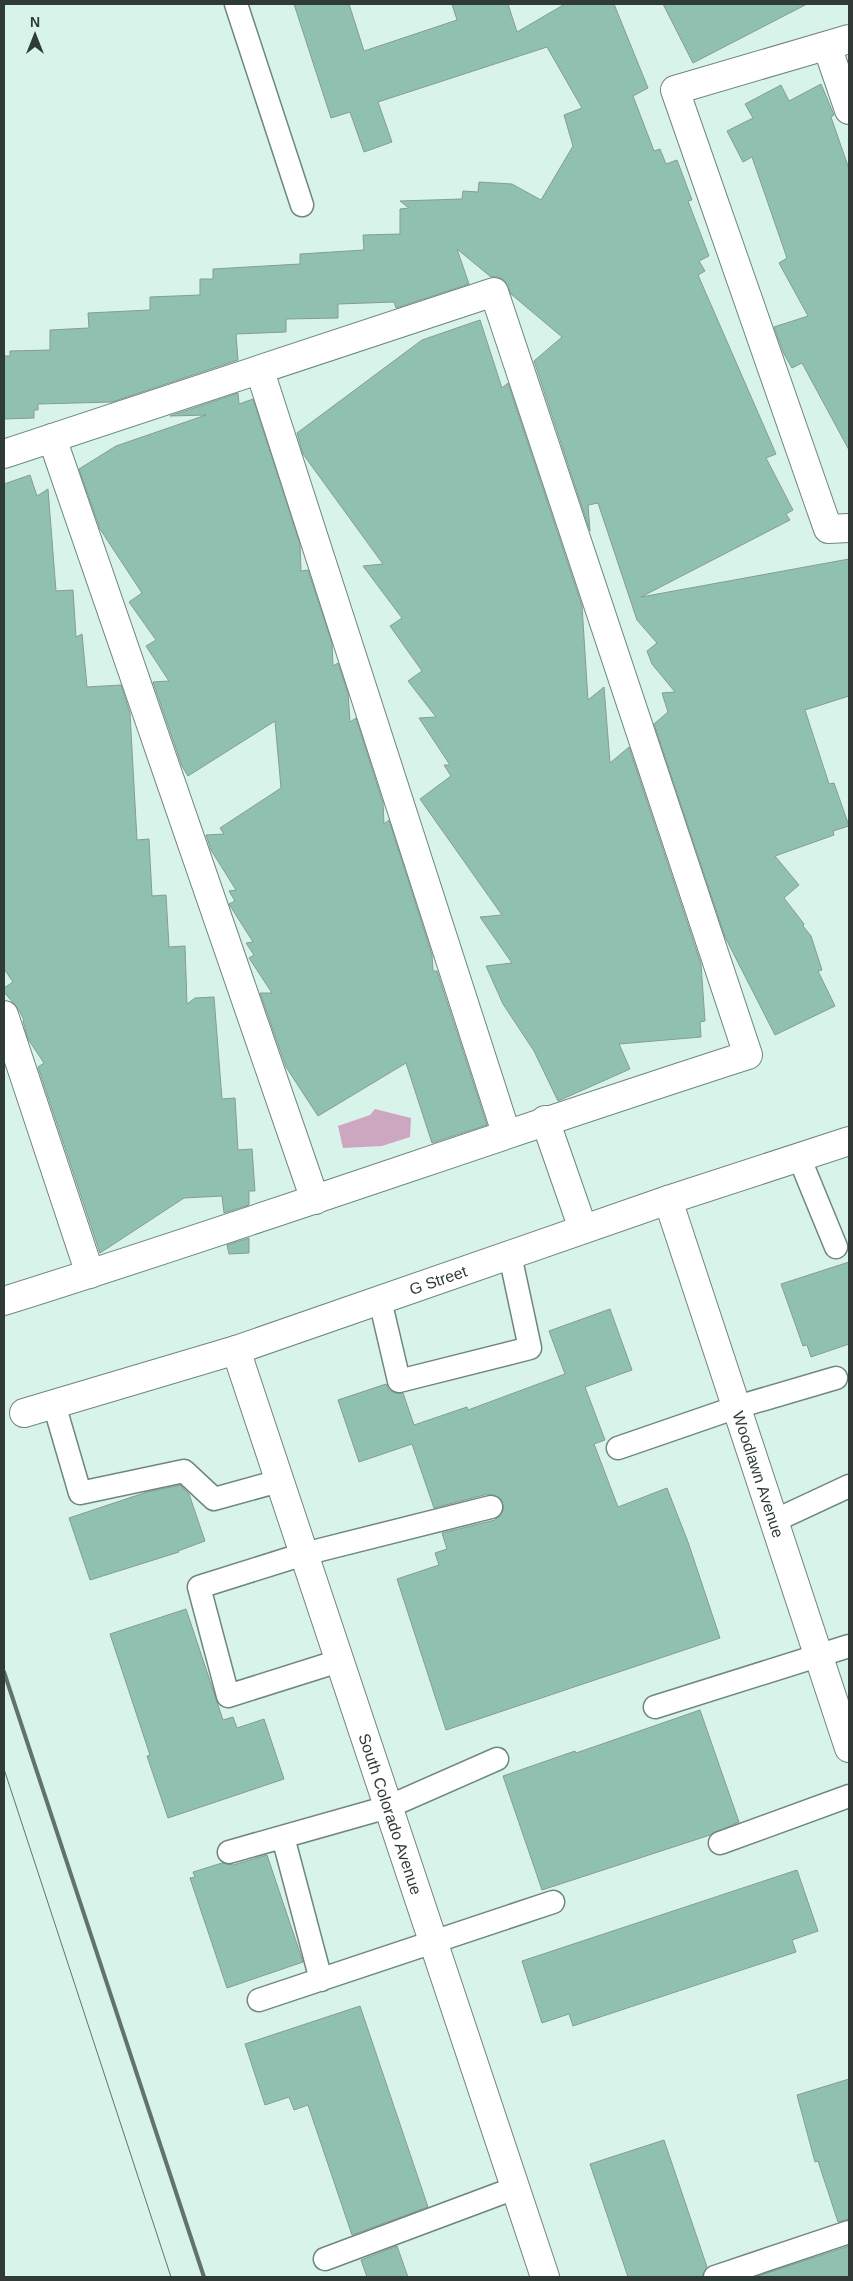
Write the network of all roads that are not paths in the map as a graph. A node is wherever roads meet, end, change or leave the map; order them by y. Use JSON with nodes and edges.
{"nodes":[{"id":1,"x":236,"y":4,"type":"edge"},
{"id":2,"x":838,"y":42,"type":"edge"},
{"id":3,"x":849,"y":110,"type":"edge"},
{"id":4,"x":302,"y":205,"type":"dead end"},
{"id":5,"x":260,"y":371,"type":"junction"},
{"id":6,"x":52,"y":438,"type":"junction"},
{"id":7,"x":4,"y":454,"type":"edge"},
{"id":8,"x":849,"y":528,"type":"edge"},
{"id":9,"x":4,"y":1015,"type":"edge"},
{"id":10,"x":545,"y":1120,"type":"junction"},
{"id":11,"x":506,"y":1133,"type":"junction"},
{"id":12,"x":849,"y":1141,"type":"edge"},
{"id":13,"x":800,"y":1157,"type":"junction"},
{"id":14,"x":315,"y":1200,"type":"junction"},
{"id":15,"x":668,"y":1200,"type":"junction"},
{"id":16,"x":583,"y":1229,"type":"junction"},
{"id":17,"x":836,"y":1248,"type":"dead end"},
{"id":18,"x":510,"y":1255,"type":"junction"},
{"id":19,"x":90,"y":1274,"type":"junction"},
{"id":20,"x":380,"y":1300,"type":"junction"},
{"id":21,"x":4,"y":1301,"type":"edge"},
{"id":22,"x":236,"y":1350,"type":"junction"},
{"id":23,"x":836,"y":1378,"type":"dead end"},
{"id":24,"x":54,"y":1404,"type":"junction"},
{"id":25,"x":737,"y":1407,"type":"junction"},
{"id":26,"x":24,"y":1412,"type":"dead end"},
{"id":27,"x":618,"y":1448,"type":"dead end"},
{"id":28,"x":280,"y":1481,"type":"junction"},
{"id":29,"x":849,"y":1486,"type":"edge"},
{"id":30,"x":491,"y":1507,"type":"dead end"},
{"id":31,"x":774,"y":1521,"type":"junction"},
{"id":32,"x":304,"y":1554,"type":"junction"},
{"id":33,"x":849,"y":1646,"type":"edge"},
{"id":34,"x":819,"y":1656,"type":"junction"},
{"id":35,"x":340,"y":1661,"type":"junction"},
{"id":36,"x":655,"y":1707,"type":"dead end"},
{"id":37,"x":849,"y":1748,"type":"edge"},
{"id":38,"x":497,"y":1759,"type":"dead end"},
{"id":39,"x":849,"y":1796,"type":"edge"},
{"id":40,"x":388,"y":1807,"type":"junction"},
{"id":41,"x":283,"y":1837,"type":"junction"},
{"id":42,"x":720,"y":1843,"type":"dead end"},
{"id":43,"x":229,"y":1852,"type":"dead end"},
{"id":44,"x":553,"y":1902,"type":"dead end"},
{"id":45,"x":433,"y":1943,"type":"junction"},
{"id":46,"x":321,"y":1980,"type":"junction"},
{"id":47,"x":259,"y":2000,"type":"dead end"},
{"id":48,"x":515,"y":2188,"type":"junction"},
{"id":49,"x":849,"y":2232,"type":"edge"},
{"id":50,"x":325,"y":2259,"type":"dead end"},
{"id":51,"x":545,"y":2277,"type":"edge"},
{"id":52,"x":715,"y":2277,"type":"edge"}],
"edges":[{"from":1,"to":4,"type":"lane"},
{"from":2,"to":3,"type":"street"},
{"from":2,"to":8,"type":"street"},
{"from":5,"to":6,"type":"street"},
{"from":5,"to":10,"type":"street"},
{"from":5,"to":11,"type":"street"},
{"from":6,"to":7,"type":"street"},
{"from":6,"to":14,"type":"street"},
{"from":9,"to":19,"type":"street"},
{"from":10,"to":11,"type":"street"},
{"from":10,"to":16,"type":"street"},
{"from":11,"to":14,"type":"street"},
{"from":12,"to":13,"type":"street","name":"G Street"},
{"from":13,"to":15,"type":"street","name":"G Street"},
{"from":13,"to":17,"type":"lane"},
{"from":14,"to":19,"type":"street"},
{"from":15,"to":16,"type":"street","name":"G Street"},
{"from":15,"to":25,"type":"street","name":"Woodlawn Avenue"},
{"from":16,"to":18,"type":"street","name":"G Street"},
{"from":18,"to":20,"type":"street","name":"G Street"},
{"from":18,"to":20,"type":"lane"},
{"from":19,"to":21,"type":"street"},
{"from":20,"to":22,"type":"street","name":"G Street"},
{"from":22,"to":24,"type":"street","name":"G Street"},
{"from":22,"to":28,"type":"street","name":"South Colorado Avenue"},
{"from":23,"to":25,"type":"lane"},
{"from":24,"to":26,"type":"street","name":"G Street"},
{"from":24,"to":28,"type":"lane"},
{"from":25,"to":27,"type":"lane"},
{"from":25,"to":31,"type":"street","name":"Woodlawn Avenue"},
{"from":28,"to":32,"type":"street","name":"South Colorado Avenue"},
{"from":29,"to":31,"type":"lane"},
{"from":30,"to":32,"type":"lane"},
{"from":31,"to":34,"type":"street","name":"Woodlawn Avenue"},
{"from":32,"to":35,"type":"street","name":"South Colorado Avenue"},
{"from":32,"to":35,"type":"lane"},
{"from":33,"to":34,"type":"lane"},
{"from":34,"to":36,"type":"lane"},
{"from":34,"to":37,"type":"street","name":"Woodlawn Avenue"},
{"from":35,"to":40,"type":"street","name":"South Colorado Avenue"},
{"from":38,"to":40,"type":"lane"},
{"from":39,"to":42,"type":"lane"},
{"from":40,"to":41,"type":"lane"},
{"from":40,"to":45,"type":"street","name":"South Colorado Avenue"},
{"from":41,"to":43,"type":"lane"},
{"from":41,"to":46,"type":"lane"},
{"from":44,"to":45,"type":"lane"},
{"from":45,"to":46,"type":"lane"},
{"from":45,"to":48,"type":"street","name":"South Colorado Avenue"},
{"from":46,"to":47,"type":"lane"},
{"from":48,"to":50,"type":"lane"},
{"from":48,"to":51,"type":"street","name":"South Colorado Avenue"},
{"from":49,"to":52,"type":"lane"}]}
